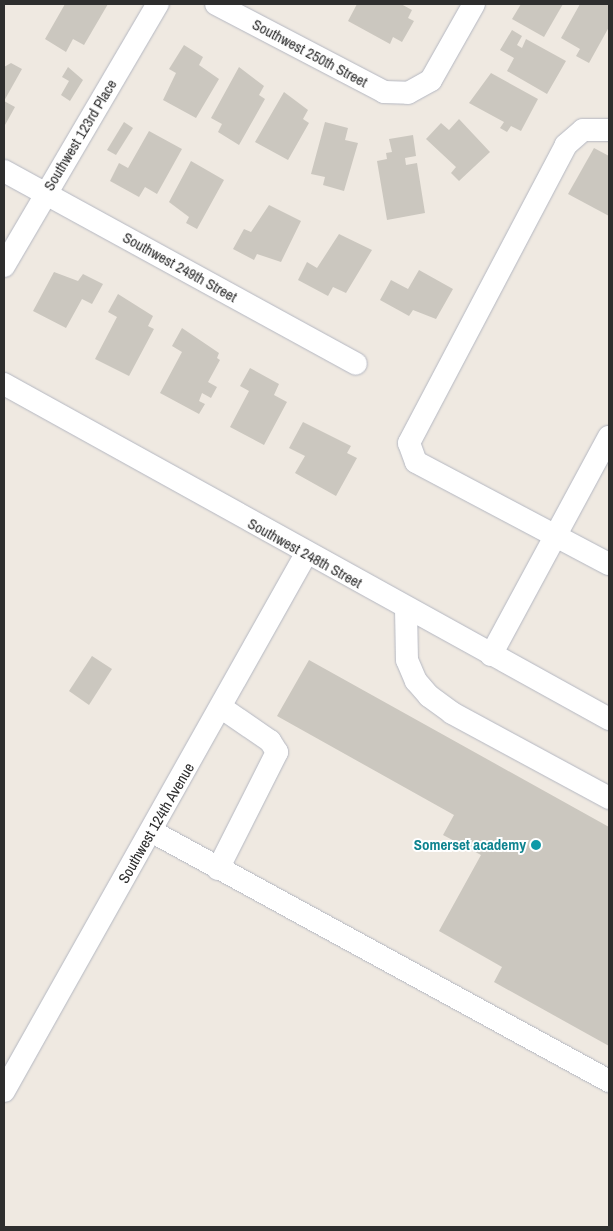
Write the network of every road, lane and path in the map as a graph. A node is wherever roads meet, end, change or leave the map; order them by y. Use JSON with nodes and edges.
{"nodes":[{"id":1,"x":158,"y":4,"type":"edge"},
{"id":2,"x":216,"y":4,"type":"edge"},
{"id":3,"x":474,"y":4,"type":"edge"},
{"id":4,"x":609,"y":130,"type":"edge"},
{"id":5,"x":4,"y":171,"type":"edge"},
{"id":6,"x":45,"y":194,"type":"junction"},
{"id":7,"x":4,"y":266,"type":"edge"},
{"id":8,"x":356,"y":364,"type":"dead end"},
{"id":9,"x":4,"y":384,"type":"edge"},
{"id":10,"x":609,"y":437,"type":"edge"},
{"id":11,"x":555,"y":534,"type":"junction"},
{"id":12,"x":306,"y":554,"type":"junction"},
{"id":13,"x":609,"y":564,"type":"edge"},
{"id":14,"x":406,"y":609,"type":"junction"},
{"id":15,"x":491,"y":655,"type":"junction"},
{"id":16,"x":222,"y":708,"type":"junction"},
{"id":17,"x":609,"y":719,"type":"edge"},
{"id":18,"x":609,"y":798,"type":"edge"},
{"id":19,"x":151,"y":831,"type":"junction"},
{"id":20,"x":218,"y":869,"type":"junction"},
{"id":21,"x":608,"y":1078,"type":"edge"},
{"id":22,"x":4,"y":1091,"type":"edge"}],
"edges":[{"from":1,"to":6,"type":"street","name":"Southwest 123rd Place"},
{"from":2,"to":3,"type":"street","name":"Southwest 250th Street"},
{"from":4,"to":11,"type":"street"},
{"from":5,"to":6,"type":"street","name":"Southwest 249th Street"},
{"from":6,"to":7,"type":"street","name":"Southwest 123rd Place"},
{"from":6,"to":8,"type":"street","name":"Southwest 249th Street"},
{"from":9,"to":12,"type":"street","name":"Southwest 248th Street"},
{"from":10,"to":11,"type":"street"},
{"from":11,"to":13,"type":"street"},
{"from":11,"to":15,"type":"street"},
{"from":12,"to":14,"type":"street","name":"Southwest 248th Street"},
{"from":12,"to":16,"type":"street","name":"Southwest 124th Avenue"},
{"from":14,"to":15,"type":"street","name":"Southwest 248th Street"},
{"from":14,"to":18,"type":"street"},
{"from":15,"to":17,"type":"street","name":"Southwest 248th Street"},
{"from":16,"to":19,"type":"street","name":"Southwest 124th Avenue"},
{"from":16,"to":20,"type":"street"},
{"from":19,"to":20,"type":"street"},
{"from":19,"to":22,"type":"street","name":"Southwest 124th Avenue"},
{"from":20,"to":21,"type":"street"}]}
